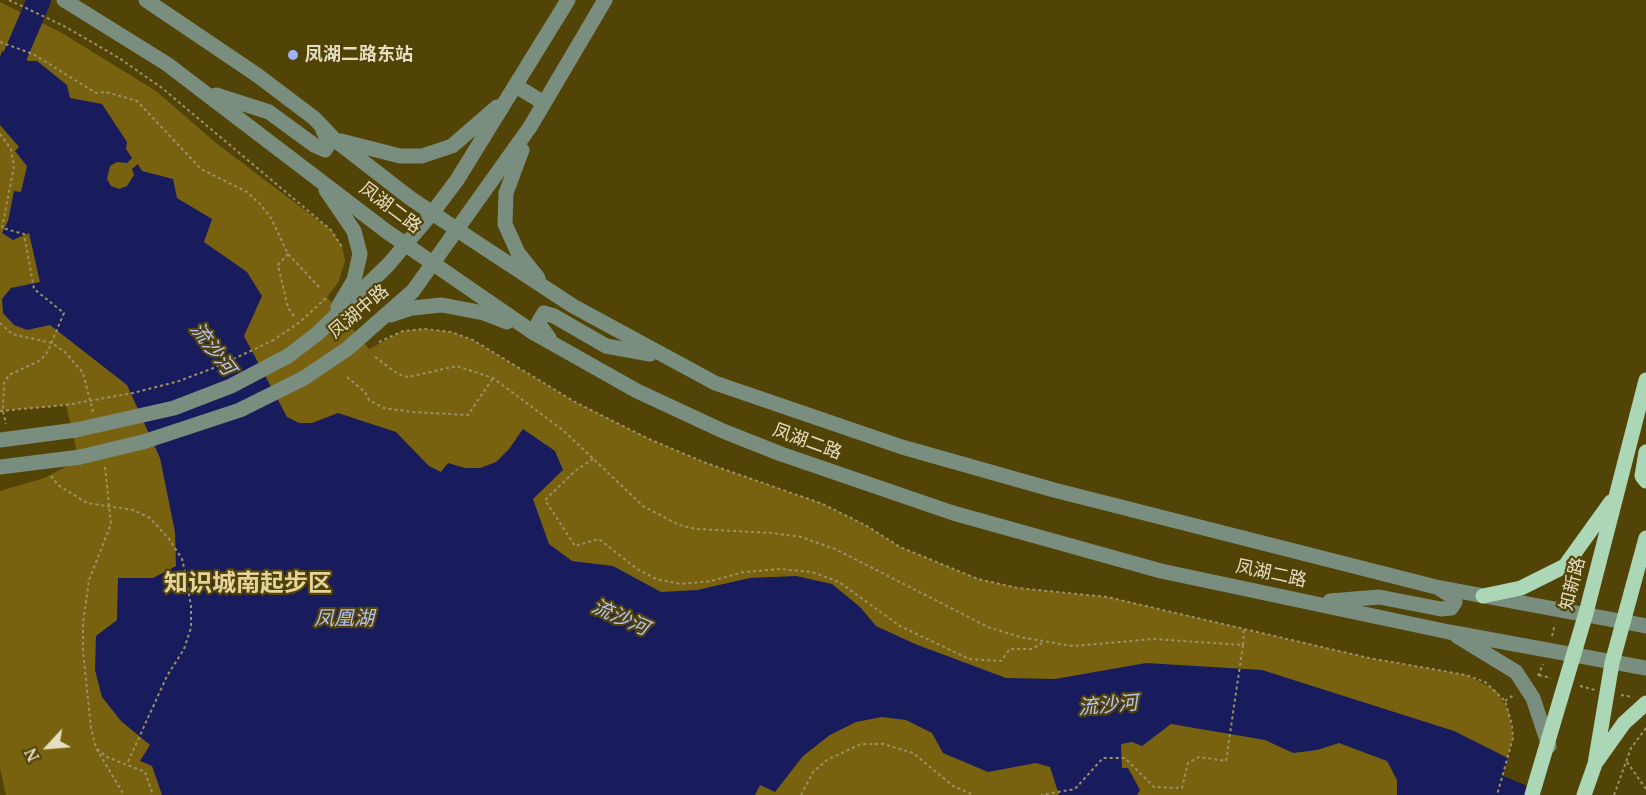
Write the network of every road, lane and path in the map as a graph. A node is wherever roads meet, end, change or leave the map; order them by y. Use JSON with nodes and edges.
{"nodes":[{"id":1,"x":9,"y":0,"type":"edge"},
{"id":2,"x":146,"y":0,"type":"edge"},
{"id":3,"x":568,"y":0,"type":"edge"},
{"id":4,"x":605,"y":0,"type":"edge"},
{"id":5,"x":70,"y":4,"type":"edge"},
{"id":6,"x":1,"y":42,"type":"edge"},
{"id":7,"x":204,"y":91,"type":"junction"},
{"id":8,"x":512,"y":91,"type":"junction"},
{"id":9,"x":544,"y":104,"type":"junction"},
{"id":10,"x":314,"y":118,"type":"junction"},
{"id":11,"x":530,"y":127,"type":"junction"},
{"id":12,"x":1,"y":134,"type":"edge"},
{"id":13,"x":335,"y":140,"type":"junction"},
{"id":14,"x":312,"y":172,"type":"junction"},
{"id":15,"x":433,"y":212,"type":"junction"},
{"id":16,"x":458,"y":230,"type":"junction"},
{"id":17,"x":406,"y":245,"type":"junction"},
{"id":18,"x":344,"y":253,"type":"dead end"},
{"id":19,"x":288,"y":254,"type":"junction"},
{"id":20,"x":434,"y":265,"type":"junction"},
{"id":21,"x":321,"y":289,"type":"dead end"},
{"id":22,"x":548,"y":290,"type":"junction"},
{"id":23,"x":327,"y":297,"type":"dead end"},
{"id":24,"x":294,"y":316,"type":"dead end"},
{"id":25,"x":329,"y":322,"type":"junction"},
{"id":26,"x":0,"y":323,"type":"edge"},
{"id":27,"x":534,"y":333,"type":"junction"},
{"id":28,"x":360,"y":339,"type":"junction"},
{"id":29,"x":52,"y":343,"type":"junction"},
{"id":30,"x":375,"y":344,"type":"dead end"},
{"id":31,"x":556,"y":346,"type":"junction"},
{"id":32,"x":664,"y":356,"type":"junction"},
{"id":33,"x":375,"y":357,"type":"dead end"},
{"id":34,"x":347,"y":377,"type":"dead end"},
{"id":35,"x":493,"y":378,"type":"junction"},
{"id":36,"x":1646,"y":380,"type":"edge"},
{"id":37,"x":2,"y":411,"type":"edge"},
{"id":38,"x":93,"y":415,"type":"dead end"},
{"id":39,"x":0,"y":440,"type":"edge"},
{"id":40,"x":1646,"y":452,"type":"edge"},
{"id":41,"x":103,"y":459,"type":"dead end"},
{"id":42,"x":593,"y":459,"type":"junction"},
{"id":43,"x":0,"y":467,"type":"edge"},
{"id":44,"x":47,"y":471,"type":"dead end"},
{"id":45,"x":1646,"y":481,"type":"edge"},
{"id":46,"x":1616,"y":495,"type":"junction"},
{"id":47,"x":111,"y":507,"type":"junction"},
{"id":48,"x":1646,"y":538,"type":"edge"},
{"id":49,"x":1436,"y":587,"type":"junction"},
{"id":50,"x":1483,"y":596,"type":"junction"},
{"id":51,"x":1312,"y":602,"type":"junction"},
{"id":52,"x":1586,"y":613,"type":"junction"},
{"id":53,"x":1625,"y":621,"type":"junction"},
{"id":54,"x":1646,"y":626,"type":"edge"},
{"id":55,"x":1244,"y":628,"type":"junction"},
{"id":56,"x":1449,"y":632,"type":"junction"},
{"id":57,"x":1044,"y":642,"type":"junction"},
{"id":58,"x":1243,"y":645,"type":"junction"},
{"id":59,"x":1574,"y":656,"type":"junction"},
{"id":60,"x":1612,"y":663,"type":"junction"},
{"id":61,"x":1646,"y":668,"type":"edge"},
{"id":62,"x":1646,"y":703,"type":"edge"},
{"id":63,"x":1646,"y":728,"type":"edge"},
{"id":64,"x":1549,"y":746,"type":"junction"},
{"id":65,"x":96,"y":748,"type":"junction"},
{"id":66,"x":1627,"y":762,"type":"junction"},
{"id":67,"x":127,"y":764,"type":"junction"},
{"id":68,"x":1595,"y":764,"type":"junction"},
{"id":69,"x":1646,"y":789,"type":"edge"},
{"id":70,"x":124,"y":795,"type":"edge"},
{"id":71,"x":153,"y":795,"type":"edge"},
{"id":72,"x":801,"y":795,"type":"edge"},
{"id":73,"x":974,"y":795,"type":"edge"},
{"id":74,"x":1041,"y":795,"type":"edge"},
{"id":75,"x":1497,"y":795,"type":"edge"},
{"id":76,"x":1532,"y":795,"type":"edge"},
{"id":77,"x":1584,"y":795,"type":"edge"},
{"id":78,"x":1614,"y":795,"type":"edge"}],
"edges":[{"from":1,"to":18,"type":"path"},
{"from":2,"to":10,"type":"street","name":"凤湖二路"},
{"from":3,"to":8,"type":"street","name":"凤湖中路"},
{"from":4,"to":9,"type":"street","name":"凤湖中路"},
{"from":5,"to":7,"type":"street","name":"凤湖二路"},
{"from":6,"to":19,"type":"path"},
{"from":7,"to":10,"type":"street"},
{"from":7,"to":14,"type":"street","name":"凤湖二路"},
{"from":8,"to":9,"type":"street"},
{"from":8,"to":13,"type":"street"},
{"from":8,"to":15,"type":"street","name":"凤湖中路"},
{"from":9,"to":11,"type":"street","name":"凤湖中路"},
{"from":10,"to":13,"type":"street","name":"凤湖二路"},
{"from":11,"to":16,"type":"street","name":"凤湖中路"},
{"from":11,"to":22,"type":"street"},
{"from":12,"to":29,"type":"path"},
{"from":13,"to":15,"type":"street","name":"凤湖二路"},
{"from":14,"to":17,"type":"street","name":"凤湖二路"},
{"from":14,"to":25,"type":"street"},
{"from":15,"to":16,"type":"street","name":"凤湖二路"},
{"from":15,"to":17,"type":"street","name":"凤湖中路"},
{"from":16,"to":20,"type":"street","name":"凤湖中路"},
{"from":16,"to":22,"type":"street","name":"凤湖二路"},
{"from":17,"to":20,"type":"street","name":"凤湖二路"},
{"from":17,"to":25,"type":"street","name":"凤湖中路"},
{"from":19,"to":21,"type":"path"},
{"from":19,"to":24,"type":"path"},
{"from":20,"to":27,"type":"street","name":"凤湖二路"},
{"from":20,"to":28,"type":"street","name":"凤湖中路"},
{"from":22,"to":32,"type":"street","name":"凤湖二路"},
{"from":23,"to":37,"type":"path","bridge":true},
{"from":25,"to":39,"type":"street","name":"凤湖中路","bridge":true},
{"from":26,"to":29,"type":"path"},
{"from":27,"to":28,"type":"street"},
{"from":27,"to":31,"type":"street","name":"凤湖二路"},
{"from":28,"to":43,"type":"street","name":"凤湖中路","bridge":true},
{"from":29,"to":37,"type":"path"},
{"from":29,"to":38,"type":"path"},
{"from":30,"to":55,"type":"path"},
{"from":31,"to":32,"type":"street"},
{"from":31,"to":51,"type":"street","name":"凤湖二路"},
{"from":32,"to":49,"type":"street","name":"凤湖二路"},
{"from":33,"to":35,"type":"path"},
{"from":34,"to":35,"type":"path"},
{"from":35,"to":42,"type":"path"},
{"from":36,"to":46,"type":"main road","name":"知新路"},
{"from":40,"to":45,"type":"main road"},
{"from":41,"to":47,"type":"path"},
{"from":42,"to":57,"type":"path"},
{"from":42,"to":57,"type":"path"},
{"from":44,"to":47,"type":"path"},
{"from":46,"to":50,"type":"main road"},
{"from":46,"to":52,"type":"main road","name":"知新路"},
{"from":47,"to":65,"type":"path"},
{"from":47,"to":67,"type":"path"},
{"from":48,"to":53,"type":"main road"},
{"from":49,"to":50,"type":"street","name":"凤湖二路"},
{"from":49,"to":51,"type":"street"},
{"from":50,"to":52,"type":"street","name":"凤湖二路"},
{"from":51,"to":56,"type":"street","name":"凤湖二路"},
{"from":52,"to":53,"type":"street","name":"凤湖二路"},
{"from":52,"to":59,"type":"main road","name":"知新路"},
{"from":53,"to":54,"type":"street","name":"凤湖二路"},
{"from":53,"to":60,"type":"main road"},
{"from":55,"to":58,"type":"path"},
{"from":55,"to":75,"type":"path"},
{"from":56,"to":59,"type":"street","name":"凤湖二路"},
{"from":56,"to":64,"type":"street"},
{"from":57,"to":58,"type":"path"},
{"from":58,"to":74,"type":"path"},
{"from":59,"to":60,"type":"street","name":"凤湖二路"},
{"from":59,"to":64,"type":"main road","name":"知新路"},
{"from":60,"to":61,"type":"street","name":"凤湖二路"},
{"from":60,"to":68,"type":"main road"},
{"from":62,"to":68,"type":"main road"},
{"from":63,"to":66,"type":"path"},
{"from":64,"to":76,"type":"main road","name":"知新路"},
{"from":65,"to":67,"type":"path"},
{"from":65,"to":70,"type":"path"},
{"from":66,"to":69,"type":"path"},
{"from":66,"to":78,"type":"path"},
{"from":67,"to":71,"type":"path"},
{"from":68,"to":77,"type":"main road"},
{"from":72,"to":73,"type":"path"}]}
